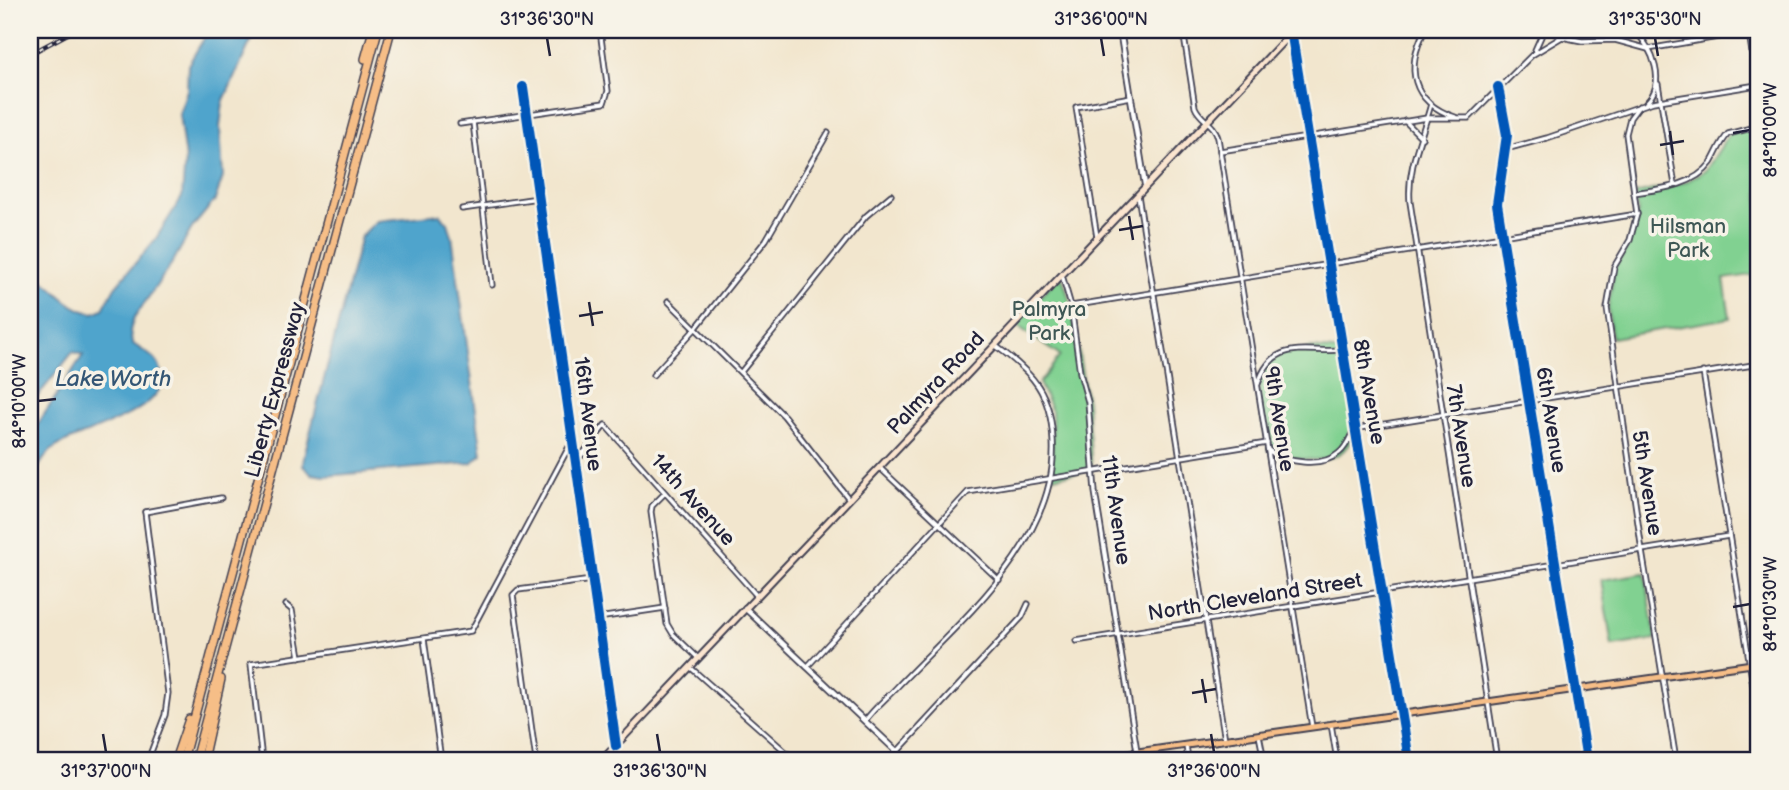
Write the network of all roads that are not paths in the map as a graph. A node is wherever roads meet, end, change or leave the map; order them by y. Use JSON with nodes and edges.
{"nodes":[{"id":1,"x":373,"y":30,"type":"edge"},
{"id":2,"x":378,"y":30,"type":"edge"},
{"id":3,"x":391,"y":30,"type":"edge"},
{"id":4,"x":600,"y":30,"type":"edge"},
{"id":5,"x":1120,"y":30,"type":"edge"},
{"id":6,"x":1183,"y":30,"type":"edge"},
{"id":7,"x":1425,"y":30,"type":"edge"},
{"id":8,"x":1544,"y":30,"type":"edge"},
{"id":9,"x":1550,"y":30,"type":"edge"},
{"id":10,"x":1636,"y":30,"type":"edge"},
{"id":11,"x":1759,"y":30,"type":"edge"},
{"id":12,"x":1292,"y":31,"type":"edge"},
{"id":13,"x":1749,"y":31,"type":"edge"},
{"id":14,"x":1562,"y":37,"type":"junction"},
{"id":15,"x":1615,"y":40,"type":"junction"},
{"id":16,"x":1648,"y":49,"type":"junction"},
{"id":17,"x":1532,"y":54,"type":"junction"},
{"id":18,"x":1658,"y":85,"type":"junction"},
{"id":19,"x":1757,"y":85,"type":"junction"},
{"id":20,"x":523,"y":87,"type":"dead end"},
{"id":21,"x":1498,"y":87,"type":"junction"},
{"id":22,"x":1131,"y":97,"type":"junction"},
{"id":23,"x":1661,"y":100,"type":"junction"},
{"id":24,"x":1759,"y":100,"type":"edge"},
{"id":25,"x":1431,"y":104,"type":"junction"},
{"id":26,"x":1645,"y":104,"type":"junction"},
{"id":27,"x":1639,"y":106,"type":"junction"},
{"id":28,"x":354,"y":113,"type":"junction"},
{"id":29,"x":526,"y":115,"type":"junction"},
{"id":30,"x":1427,"y":118,"type":"junction"},
{"id":31,"x":1461,"y":119,"type":"junction"},
{"id":32,"x":1207,"y":120,"type":"junction"},
{"id":33,"x":1405,"y":121,"type":"junction"},
{"id":34,"x":473,"y":122,"type":"junction"},
{"id":35,"x":460,"y":124,"type":"dead end"},
{"id":36,"x":1759,"y":126,"type":"edge"},
{"id":37,"x":828,"y":133,"type":"dead end"},
{"id":38,"x":1307,"y":136,"type":"junction"},
{"id":39,"x":1422,"y":138,"type":"junction"},
{"id":40,"x":1505,"y":149,"type":"junction"},
{"id":41,"x":1220,"y":151,"type":"junction"},
{"id":42,"x":1145,"y":185,"type":"junction"},
{"id":43,"x":1675,"y":185,"type":"junction"},
{"id":44,"x":1138,"y":193,"type":"junction"},
{"id":45,"x":1634,"y":193,"type":"junction"},
{"id":46,"x":891,"y":195,"type":"dead end"},
{"id":47,"x":538,"y":198,"type":"junction"},
{"id":48,"x":481,"y":206,"type":"junction"},
{"id":49,"x":462,"y":209,"type":"dead end"},
{"id":50,"x":1637,"y":214,"type":"junction"},
{"id":51,"x":1503,"y":236,"type":"junction"},
{"id":52,"x":1097,"y":237,"type":"junction"},
{"id":53,"x":1415,"y":250,"type":"junction"},
{"id":54,"x":1328,"y":264,"type":"junction"},
{"id":55,"x":1062,"y":273,"type":"junction"},
{"id":56,"x":1241,"y":279,"type":"junction"},
{"id":57,"x":492,"y":285,"type":"dead end"},
{"id":58,"x":1153,"y":292,"type":"junction"},
{"id":59,"x":668,"y":301,"type":"dead end"},
{"id":60,"x":1071,"y":306,"type":"junction"},
{"id":61,"x":696,"y":328,"type":"junction"},
{"id":62,"x":994,"y":345,"type":"junction"},
{"id":63,"x":1342,"y":350,"type":"junction"},
{"id":64,"x":1759,"y":364,"type":"edge"},
{"id":65,"x":741,"y":372,"type":"junction"},
{"id":66,"x":1703,"y":372,"type":"junction"},
{"id":67,"x":653,"y":375,"type":"dead end"},
{"id":68,"x":1257,"y":386,"type":"junction"},
{"id":69,"x":1617,"y":386,"type":"junction"},
{"id":70,"x":1529,"y":401,"type":"junction"},
{"id":71,"x":1441,"y":414,"type":"junction"},
{"id":72,"x":1354,"y":429,"type":"junction"},
{"id":73,"x":572,"y":442,"type":"junction"},
{"id":74,"x":1267,"y":443,"type":"junction"},
{"id":75,"x":1268,"y":450,"type":"junction"},
{"id":76,"x":1180,"y":457,"type":"junction"},
{"id":77,"x":575,"y":464,"type":"junction"},
{"id":78,"x":879,"y":467,"type":"junction"},
{"id":79,"x":1093,"y":471,"type":"junction"},
{"id":80,"x":1052,"y":478,"type":"junction"},
{"id":81,"x":665,"y":493,"type":"junction"},
{"id":82,"x":221,"y":498,"type":"dead end"},
{"id":83,"x":849,"y":499,"type":"junction"},
{"id":84,"x":939,"y":523,"type":"junction"},
{"id":85,"x":1729,"y":536,"type":"junction"},
{"id":86,"x":1642,"y":551,"type":"junction"},
{"id":87,"x":1556,"y":564,"type":"junction"},
{"id":88,"x":1467,"y":579,"type":"junction"},
{"id":89,"x":592,"y":580,"type":"junction"},
{"id":90,"x":999,"y":580,"type":"junction"},
{"id":91,"x":1381,"y":592,"type":"junction"},
{"id":92,"x":239,"y":594,"type":"junction"},
{"id":93,"x":757,"y":596,"type":"junction"},
{"id":94,"x":1028,"y":604,"type":"dead end"},
{"id":95,"x":286,"y":605,"type":"dead end"},
{"id":96,"x":1293,"y":607,"type":"junction"},
{"id":97,"x":665,"y":608,"type":"junction"},
{"id":98,"x":745,"y":608,"type":"junction"},
{"id":99,"x":597,"y":618,"type":"junction"},
{"id":100,"x":1206,"y":621,"type":"junction"},
{"id":101,"x":1118,"y":635,"type":"junction"},
{"id":102,"x":424,"y":639,"type":"junction"},
{"id":103,"x":1076,"y":641,"type":"dead end"},
{"id":104,"x":300,"y":657,"type":"junction"},
{"id":105,"x":698,"y":658,"type":"junction"},
{"id":106,"x":1759,"y":663,"type":"edge"},
{"id":107,"x":1750,"y":664,"type":"junction"},
{"id":108,"x":690,"y":667,"type":"junction"},
{"id":109,"x":807,"y":667,"type":"junction"},
{"id":110,"x":206,"y":672,"type":"junction"},
{"id":111,"x":1662,"y":677,"type":"junction"},
{"id":112,"x":1576,"y":689,"type":"junction"},
{"id":113,"x":1487,"y":702,"type":"junction"},
{"id":114,"x":1400,"y":714,"type":"junction"},
{"id":115,"x":865,"y":721,"type":"junction"},
{"id":116,"x":1759,"y":722,"type":"edge"},
{"id":117,"x":1331,"y":724,"type":"junction"},
{"id":118,"x":1312,"y":727,"type":"junction"},
{"id":119,"x":1259,"y":735,"type":"junction"},
{"id":120,"x":1225,"y":740,"type":"junction"},
{"id":121,"x":1186,"y":745,"type":"junction"},
{"id":122,"x":616,"y":746,"type":"junction"},
{"id":123,"x":897,"y":752,"type":"junction"},
{"id":124,"x":1137,"y":752,"type":"junction"},
{"id":125,"x":148,"y":760,"type":"edge"},
{"id":126,"x":175,"y":760,"type":"edge"},
{"id":127,"x":183,"y":760,"type":"edge"},
{"id":128,"x":195,"y":760,"type":"edge"},
{"id":129,"x":203,"y":760,"type":"edge"},
{"id":130,"x":262,"y":760,"type":"edge"},
{"id":131,"x":441,"y":760,"type":"edge"},
{"id":132,"x":536,"y":760,"type":"edge"},
{"id":133,"x":603,"y":760,"type":"edge"},
{"id":134,"x":796,"y":760,"type":"edge"},
{"id":135,"x":906,"y":760,"type":"edge"},
{"id":136,"x":1082,"y":760,"type":"edge"},
{"id":137,"x":1188,"y":760,"type":"edge"},
{"id":138,"x":1264,"y":760,"type":"edge"},
{"id":139,"x":1337,"y":760,"type":"edge"},
{"id":140,"x":1409,"y":760,"type":"edge"},
{"id":141,"x":1497,"y":760,"type":"edge"},
{"id":142,"x":1587,"y":760,"type":"edge"},
{"id":143,"x":1676,"y":760,"type":"edge"}],
"edges":[{"from":1,"to":28,"type":"highway"},
{"from":2,"to":28,"type":"highway","name":"Liberty Expressway"},
{"from":3,"to":92,"type":"highway","name":"Liberty Expressway"},
{"from":4,"to":29,"type":"street"},
{"from":5,"to":22,"type":"street"},
{"from":6,"to":32,"type":"street","name":"9th Avenue"},
{"from":7,"to":25,"type":"street"},
{"from":8,"to":17,"type":"street"},
{"from":9,"to":14,"type":"street"},
{"from":10,"to":15,"type":"street"},
{"from":10,"to":16,"type":"street"},
{"from":11,"to":13,"type":"street"},
{"from":12,"to":32,"type":"main road","name":"Palmyra Road"},
{"from":12,"to":38,"type":"street","name":"8th Avenue"},
{"from":13,"to":16,"type":"street"},
{"from":13,"to":19,"type":"street"},
{"from":14,"to":15,"type":"street"},
{"from":14,"to":17,"type":"street"},
{"from":15,"to":16,"type":"street"},
{"from":16,"to":18,"type":"street"},
{"from":17,"to":21,"type":"street"},
{"from":18,"to":23,"type":"street"},
{"from":18,"to":26,"type":"street"},
{"from":19,"to":23,"type":"street"},
{"from":19,"to":24,"type":"street"},
{"from":20,"to":29,"type":"street","name":"16th Avenue"},
{"from":21,"to":31,"type":"street"},
{"from":21,"to":40,"type":"street","name":"6th Avenue"},
{"from":22,"to":42,"type":"street"},
{"from":22,"to":52,"type":"street"},
{"from":23,"to":26,"type":"street"},
{"from":23,"to":43,"type":"street"},
{"from":25,"to":30,"type":"street","name":"7th Avenue"},
{"from":25,"to":31,"type":"street"},
{"from":26,"to":27,"type":"street"},
{"from":27,"to":40,"type":"street"},
{"from":27,"to":45,"type":"street"},
{"from":28,"to":110,"type":"highway","name":"Liberty Expressway"},
{"from":29,"to":34,"type":"street"},
{"from":29,"to":47,"type":"street","name":"16th Avenue"},
{"from":30,"to":31,"type":"street"},
{"from":30,"to":33,"type":"street"},
{"from":30,"to":39,"type":"street","name":"7th Avenue"},
{"from":32,"to":41,"type":"street","name":"9th Avenue"},
{"from":32,"to":42,"type":"main road","name":"Palmyra Road"},
{"from":33,"to":38,"type":"street"},
{"from":33,"to":39,"type":"street"},
{"from":34,"to":35,"type":"street"},
{"from":34,"to":48,"type":"street"},
{"from":36,"to":43,"type":"street"},
{"from":37,"to":61,"type":"street"},
{"from":38,"to":41,"type":"street"},
{"from":38,"to":54,"type":"street","name":"8th Avenue"},
{"from":39,"to":53,"type":"street","name":"7th Avenue"},
{"from":40,"to":51,"type":"street","name":"6th Avenue"},
{"from":41,"to":56,"type":"street","name":"9th Avenue"},
{"from":42,"to":44,"type":"main road","name":"Palmyra Road"},
{"from":43,"to":45,"type":"street"},
{"from":44,"to":52,"type":"main road","name":"Palmyra Road"},
{"from":44,"to":58,"type":"street"},
{"from":45,"to":50,"type":"street"},
{"from":46,"to":65,"type":"street"},
{"from":47,"to":48,"type":"street"},
{"from":47,"to":73,"type":"street","name":"16th Avenue"},
{"from":48,"to":49,"type":"street"},
{"from":48,"to":57,"type":"street"},
{"from":50,"to":51,"type":"street"},
{"from":50,"to":69,"type":"street","name":"5th Avenue"},
{"from":51,"to":53,"type":"street"},
{"from":51,"to":70,"type":"street","name":"6th Avenue"},
{"from":52,"to":55,"type":"main road","name":"Palmyra Road"},
{"from":53,"to":54,"type":"street"},
{"from":53,"to":71,"type":"street","name":"7th Avenue"},
{"from":54,"to":56,"type":"street"},
{"from":54,"to":63,"type":"street","name":"8th Avenue"},
{"from":55,"to":60,"type":"street","name":"11th Avenue"},
{"from":55,"to":62,"type":"main road","name":"Palmyra Road"},
{"from":56,"to":58,"type":"street"},
{"from":56,"to":68,"type":"street","name":"9th Avenue"},
{"from":58,"to":60,"type":"street"},
{"from":58,"to":76,"type":"street"},
{"from":59,"to":61,"type":"street"},
{"from":60,"to":79,"type":"street","name":"11th Avenue"},
{"from":61,"to":65,"type":"street"},
{"from":61,"to":67,"type":"street"},
{"from":62,"to":78,"type":"main road","name":"Palmyra Road"},
{"from":62,"to":80,"type":"street"},
{"from":63,"to":68,"type":"street"},
{"from":63,"to":72,"type":"street","name":"8th Avenue"},
{"from":64,"to":66,"type":"street"},
{"from":65,"to":83,"type":"street"},
{"from":66,"to":69,"type":"street"},
{"from":66,"to":85,"type":"street"},
{"from":68,"to":74,"type":"street","name":"9th Avenue"},
{"from":69,"to":70,"type":"street"},
{"from":69,"to":86,"type":"street","name":"5th Avenue"},
{"from":70,"to":71,"type":"street"},
{"from":70,"to":87,"type":"street","name":"6th Avenue"},
{"from":71,"to":72,"type":"street"},
{"from":71,"to":88,"type":"street","name":"7th Avenue"},
{"from":72,"to":75,"type":"street"},
{"from":72,"to":91,"type":"street","name":"8th Avenue"},
{"from":73,"to":77,"type":"street","name":"16th Avenue"},
{"from":73,"to":102,"type":"street"},
{"from":74,"to":75,"type":"street","name":"9th Avenue"},
{"from":74,"to":76,"type":"street"},
{"from":75,"to":96,"type":"street","name":"9th Avenue"},
{"from":76,"to":79,"type":"street"},
{"from":76,"to":100,"type":"street"},
{"from":77,"to":81,"type":"street","name":"14th Avenue"},
{"from":77,"to":89,"type":"street","name":"16th Avenue"},
{"from":78,"to":83,"type":"main road","name":"Palmyra Road"},
{"from":78,"to":84,"type":"street"},
{"from":79,"to":80,"type":"street"},
{"from":79,"to":101,"type":"street","name":"11th Avenue"},
{"from":80,"to":84,"type":"street"},
{"from":80,"to":90,"type":"street"},
{"from":81,"to":93,"type":"street","name":"14th Avenue"},
{"from":81,"to":97,"type":"street"},
{"from":82,"to":125,"type":"street"},
{"from":83,"to":93,"type":"main road","name":"Palmyra Road"},
{"from":84,"to":90,"type":"street"},
{"from":84,"to":109,"type":"street"},
{"from":85,"to":86,"type":"street","name":"North Cleveland Street"},
{"from":85,"to":107,"type":"street"},
{"from":86,"to":87,"type":"street","name":"North Cleveland Street"},
{"from":86,"to":111,"type":"street","name":"5th Avenue"},
{"from":87,"to":88,"type":"street","name":"North Cleveland Street"},
{"from":87,"to":112,"type":"street","name":"6th Avenue"},
{"from":88,"to":91,"type":"street","name":"North Cleveland Street"},
{"from":88,"to":113,"type":"street","name":"7th Avenue"},
{"from":89,"to":99,"type":"street","name":"16th Avenue"},
{"from":89,"to":132,"type":"street"},
{"from":90,"to":115,"type":"street"},
{"from":91,"to":96,"type":"street","name":"North Cleveland Street"},
{"from":91,"to":114,"type":"street","name":"8th Avenue"},
{"from":92,"to":128,"type":"highway","name":"Liberty Expressway"},
{"from":92,"to":129,"type":"highway"},
{"from":93,"to":98,"type":"main road","name":"Palmyra Road"},
{"from":94,"to":123,"type":"street"},
{"from":95,"to":104,"type":"street"},
{"from":96,"to":100,"type":"street","name":"North Cleveland Street"},
{"from":96,"to":118,"type":"street","name":"9th Avenue"},
{"from":97,"to":99,"type":"street"},
{"from":97,"to":105,"type":"street"},
{"from":98,"to":105,"type":"main road","name":"Palmyra Road"},
{"from":98,"to":109,"type":"street"},
{"from":99,"to":122,"type":"street","name":"16th Avenue"},
{"from":100,"to":101,"type":"street","name":"North Cleveland Street"},
{"from":100,"to":120,"type":"street"},
{"from":101,"to":103,"type":"street","name":"North Cleveland Street"},
{"from":101,"to":124,"type":"street","name":"11th Avenue"},
{"from":102,"to":104,"type":"street"},
{"from":102,"to":131,"type":"street"},
{"from":104,"to":130,"type":"street"},
{"from":105,"to":108,"type":"main road","name":"Palmyra Road"},
{"from":106,"to":107,"type":"main road"},
{"from":107,"to":111,"type":"main road"},
{"from":107,"to":116,"type":"street"},
{"from":108,"to":122,"type":"main road","name":"Palmyra Road"},
{"from":108,"to":134,"type":"street"},
{"from":109,"to":115,"type":"street"},
{"from":110,"to":126,"type":"highway"},
{"from":110,"to":127,"type":"highway","name":"Liberty Expressway"},
{"from":111,"to":112,"type":"main road"},
{"from":111,"to":143,"type":"street","name":"5th Avenue"},
{"from":112,"to":113,"type":"main road"},
{"from":112,"to":142,"type":"street","name":"6th Avenue"},
{"from":113,"to":114,"type":"main road"},
{"from":113,"to":141,"type":"street","name":"7th Avenue"},
{"from":114,"to":117,"type":"main road"},
{"from":114,"to":140,"type":"street","name":"8th Avenue"},
{"from":115,"to":123,"type":"street"},
{"from":117,"to":118,"type":"main road"},
{"from":117,"to":139,"type":"street"},
{"from":118,"to":119,"type":"main road"},
{"from":119,"to":120,"type":"main road"},
{"from":119,"to":138,"type":"street"},
{"from":120,"to":121,"type":"main road"},
{"from":121,"to":124,"type":"main road"},
{"from":121,"to":137,"type":"street"},
{"from":122,"to":133,"type":"main road","name":"Palmyra Road"},
{"from":123,"to":135,"type":"street"},
{"from":124,"to":136,"type":"main road"}]}
